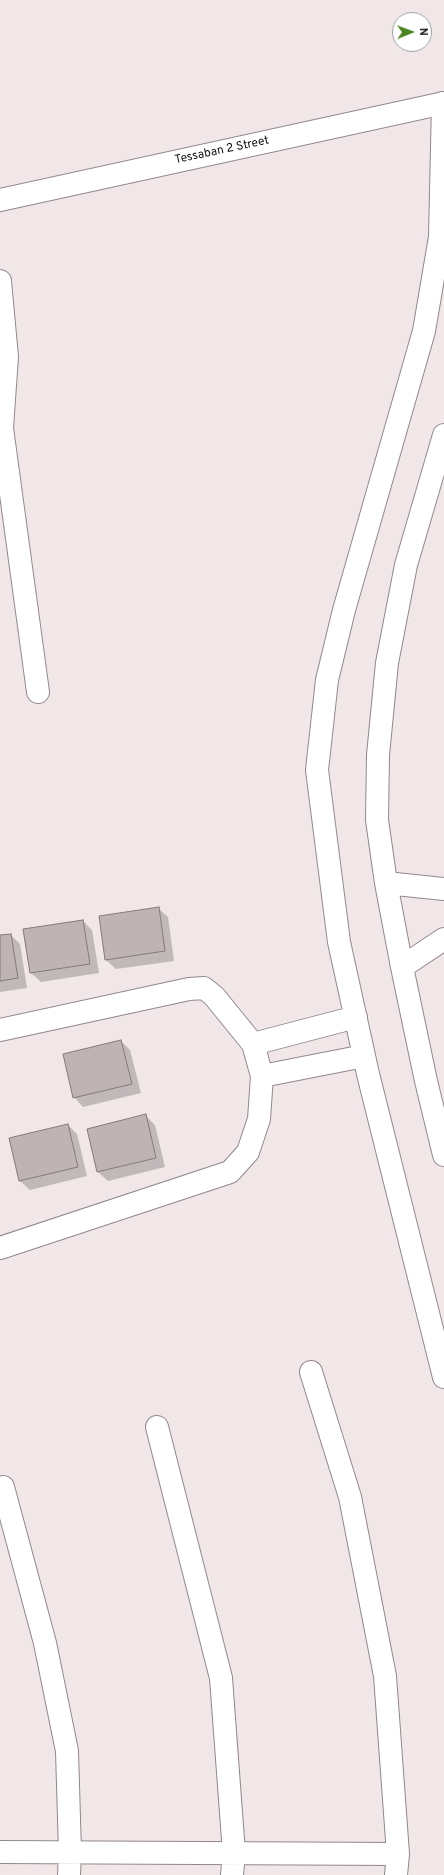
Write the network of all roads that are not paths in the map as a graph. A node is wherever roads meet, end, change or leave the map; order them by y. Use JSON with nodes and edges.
{"nodes":[{"id":1,"x":444,"y":103,"type":"edge"},
{"id":2,"x":0,"y":200,"type":"edge"},
{"id":3,"x":0,"y":281,"type":"edge"},
{"id":4,"x":444,"y":435,"type":"edge"},
{"id":5,"x":38,"y":692,"type":"dead end"},
{"id":6,"x":386,"y":883,"type":"junction"},
{"id":7,"x":444,"y":889,"type":"edge"},
{"id":8,"x":444,"y":939,"type":"edge"},
{"id":9,"x":402,"y":966,"type":"junction"},
{"id":10,"x":356,"y":1017,"type":"junction"},
{"id":11,"x":0,"y":1030,"type":"edge"},
{"id":12,"x":253,"y":1044,"type":"junction"},
{"id":13,"x":364,"y":1056,"type":"junction"},
{"id":14,"x":262,"y":1076,"type":"junction"},
{"id":15,"x":444,"y":1155,"type":"edge"},
{"id":16,"x":0,"y":1248,"type":"edge"},
{"id":17,"x":311,"y":1372,"type":"dead end"},
{"id":18,"x":444,"y":1377,"type":"edge"},
{"id":19,"x":157,"y":1427,"type":"dead end"},
{"id":20,"x":3,"y":1487,"type":"dead end"},
{"id":21,"x":0,"y":1852,"type":"edge"},
{"id":22,"x":70,"y":1852,"type":"junction"},
{"id":23,"x":234,"y":1853,"type":"junction"},
{"id":24,"x":397,"y":1865,"type":"edge"},
{"id":25,"x":68,"y":1875,"type":"edge"},
{"id":26,"x":232,"y":1875,"type":"edge"}],
"edges":[{"from":1,"to":2,"type":"street","name":"Tessaban 2 Street"},
{"from":1,"to":10,"type":"street"},
{"from":3,"to":5,"type":"street"},
{"from":4,"to":6,"type":"street"},
{"from":6,"to":7,"type":"street"},
{"from":6,"to":9,"type":"street"},
{"from":8,"to":9,"type":"street"},
{"from":9,"to":15,"type":"street"},
{"from":10,"to":12,"type":"street"},
{"from":10,"to":13,"type":"street"},
{"from":11,"to":12,"type":"street"},
{"from":12,"to":14,"type":"street"},
{"from":13,"to":14,"type":"street"},
{"from":13,"to":18,"type":"street"},
{"from":14,"to":16,"type":"street"},
{"from":17,"to":24,"type":"street"},
{"from":19,"to":23,"type":"street"},
{"from":20,"to":22,"type":"street"},
{"from":21,"to":22,"type":"street"},
{"from":22,"to":23,"type":"street"},
{"from":22,"to":25,"type":"street"},
{"from":23,"to":24,"type":"street"},
{"from":23,"to":26,"type":"street"}]}
